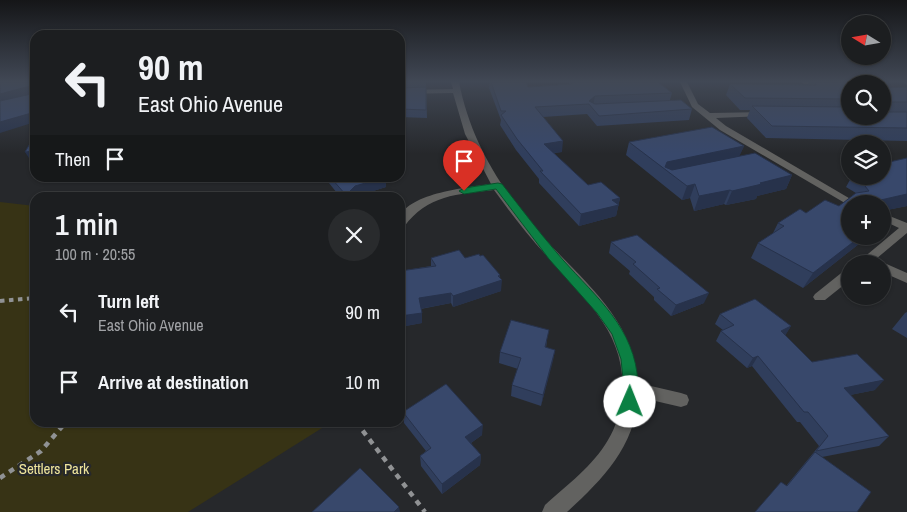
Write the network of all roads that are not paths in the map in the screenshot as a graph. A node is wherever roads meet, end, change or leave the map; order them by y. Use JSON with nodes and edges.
{"nodes":[{"id":1,"x":460,"y":106,"type":"edge"},
{"id":2,"x":691,"y":106,"type":"edge"},
{"id":3,"x":776,"y":115,"type":"edge"},
{"id":4,"x":706,"y":116,"type":"junction"},
{"id":5,"x":772,"y":157,"type":"junction"},
{"id":6,"x":753,"y":161,"type":"edge"},
{"id":7,"x":498,"y":186,"type":"junction"},
{"id":8,"x":841,"y":197,"type":"edge"},
{"id":9,"x":405,"y":216,"type":"edge"},
{"id":10,"x":891,"y":220,"type":"edge"},
{"id":11,"x":907,"y":227,"type":"edge"},
{"id":12,"x":877,"y":255,"type":"edge"},
{"id":13,"x":891,"y":271,"type":"edge"},
{"id":14,"x":907,"y":279,"type":"edge"},
{"id":15,"x":841,"y":280,"type":"edge"},
{"id":16,"x":820,"y":297,"type":"dead end"},
{"id":17,"x":632,"y":389,"type":"junction"},
{"id":18,"x":681,"y":400,"type":"dead end"},
{"id":19,"x":552,"y":512,"type":"edge"}],
"edges":[{"from":1,"to":7,"type":"street"},
{"from":2,"to":4,"type":"street"},
{"from":3,"to":4,"type":"street"},
{"from":4,"to":5,"type":"street"},
{"from":5,"to":6,"type":"street"},
{"from":5,"to":8,"type":"street"},
{"from":7,"to":9,"type":"street"},
{"from":7,"to":17,"type":"street"},
{"from":10,"to":11,"type":"street"},
{"from":11,"to":12,"type":"street"},
{"from":13,"to":14,"type":"street"},
{"from":15,"to":16,"type":"street"},
{"from":17,"to":18,"type":"street"},
{"from":17,"to":19,"type":"street"}]}
